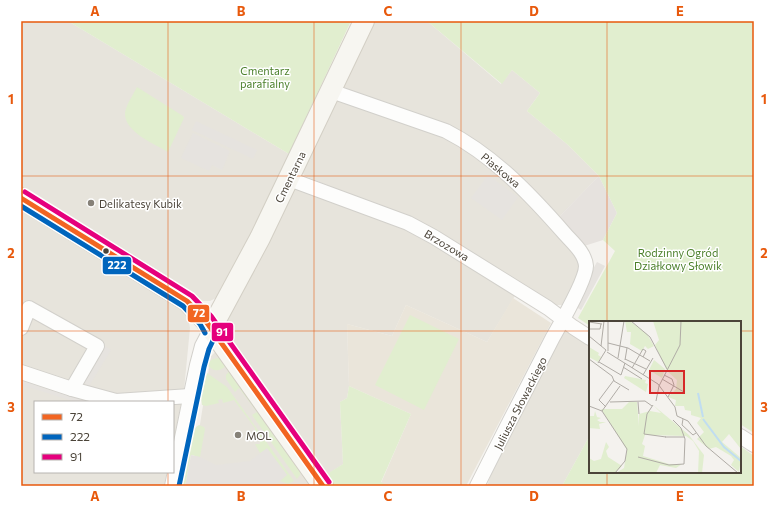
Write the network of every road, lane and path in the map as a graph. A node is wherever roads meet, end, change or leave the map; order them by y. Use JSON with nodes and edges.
{"nodes":[{"id":1,"x":364,"y":21,"type":"edge"},
{"id":2,"x":331,"y":91,"type":"junction"},
{"id":3,"x":289,"y":179,"type":"junction"},
{"id":4,"x":21,"y":198,"type":"edge"},
{"id":5,"x":563,"y":319,"type":"junction"},
{"id":6,"x":21,"y":328,"type":"edge"},
{"id":7,"x":211,"y":329,"type":"junction"},
{"id":8,"x":589,"y":337,"type":"edge"},
{"id":9,"x":21,"y":372,"type":"edge"},
{"id":10,"x":72,"y":389,"type":"junction"},
{"id":11,"x":190,"y":396,"type":"junction"},
{"id":12,"x":741,"y":437,"type":"edge"},
{"id":13,"x":754,"y":445,"type":"edge"},
{"id":14,"x":172,"y":486,"type":"edge"},
{"id":15,"x":324,"y":486,"type":"edge"},
{"id":16,"x":477,"y":486,"type":"edge"}],
"edges":[{"from":1,"to":2,"type":"street","name":"Cmentarna"},
{"from":2,"to":3,"type":"street","name":"Cmentarna"},
{"from":2,"to":5,"type":"street","name":"Piaskowa"},
{"from":3,"to":5,"type":"street","name":"Brzozowa"},
{"from":3,"to":7,"type":"street","name":"Cmentarna"},
{"from":4,"to":7,"type":"street"},
{"from":5,"to":8,"type":"street","name":"Brzozowa"},
{"from":5,"to":16,"type":"street","name":"Juliusza Słowackiego"},
{"from":6,"to":10,"type":"street"},
{"from":7,"to":11,"type":"street"},
{"from":7,"to":15,"type":"street"},
{"from":9,"to":10,"type":"street"},
{"from":10,"to":11,"type":"street"},
{"from":11,"to":14,"type":"street"},
{"from":12,"to":13,"type":"street"}]}
